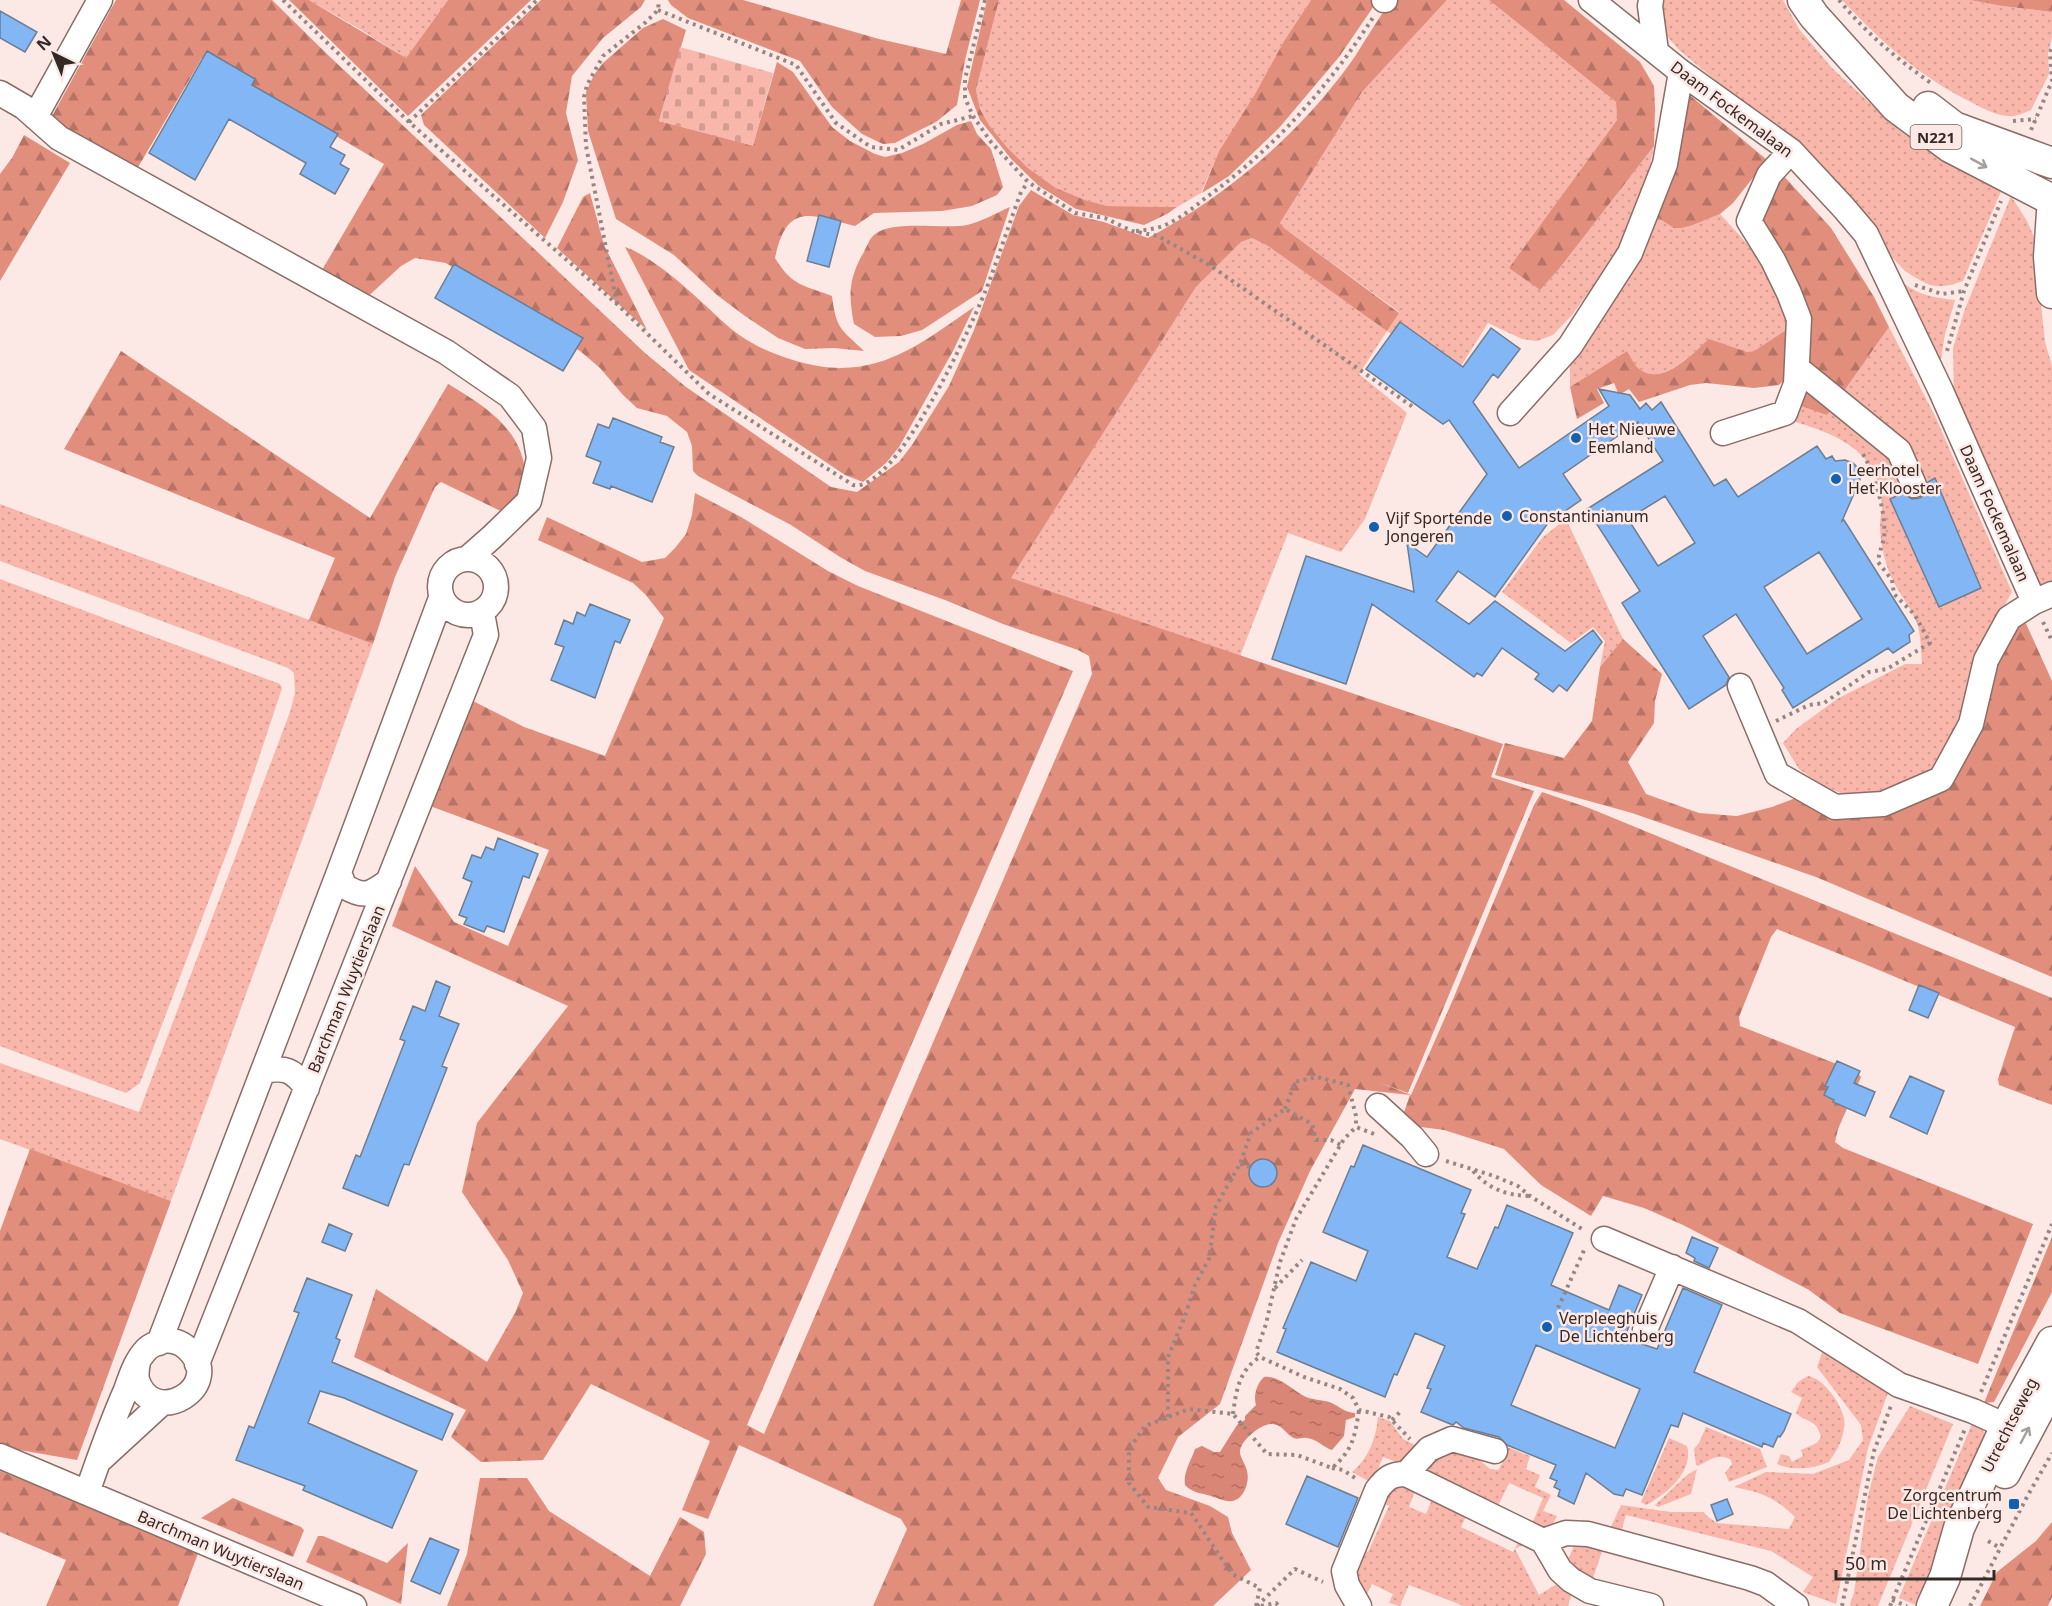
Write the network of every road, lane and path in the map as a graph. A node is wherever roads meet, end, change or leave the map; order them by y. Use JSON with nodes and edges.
{"nodes":[{"id":1,"x":99,"y":0,"type":"edge"},
{"id":2,"x":283,"y":0,"type":"edge"},
{"id":3,"x":537,"y":0,"type":"edge"},
{"id":4,"x":659,"y":0,"type":"edge"},
{"id":5,"x":985,"y":0,"type":"edge"},
{"id":6,"x":1384,"y":0,"type":"edge"},
{"id":7,"x":1591,"y":0,"type":"edge"},
{"id":8,"x":1651,"y":0,"type":"edge"},
{"id":9,"x":1803,"y":0,"type":"edge"},
{"id":10,"x":1839,"y":0,"type":"edge"},
{"id":11,"x":658,"y":10,"type":"junction"},
{"id":12,"x":2052,"y":45,"type":"edge"},
{"id":13,"x":1656,"y":51,"type":"junction"},
{"id":14,"x":1682,"y":72,"type":"junction"},
{"id":15,"x":2052,"y":81,"type":"edge"},
{"id":16,"x":1937,"y":87,"type":"dead end"},
{"id":17,"x":0,"y":93,"type":"edge"},
{"id":18,"x":973,"y":116,"type":"junction"},
{"id":19,"x":35,"y":117,"type":"junction"},
{"id":20,"x":2036,"y":119,"type":"junction"},
{"id":21,"x":2010,"y":121,"type":"dead end"},
{"id":22,"x":409,"y":122,"type":"junction"},
{"id":23,"x":1791,"y":151,"type":"junction"},
{"id":24,"x":2052,"y":163,"type":"edge"},
{"id":25,"x":2016,"y":166,"type":"junction"},
{"id":26,"x":1028,"y":182,"type":"junction"},
{"id":27,"x":2052,"y":201,"type":"edge"},
{"id":28,"x":2052,"y":212,"type":"edge"},
{"id":29,"x":1132,"y":231,"type":"junction"},
{"id":30,"x":1880,"y":260,"type":"junction"},
{"id":31,"x":1964,"y":291,"type":"junction"},
{"id":32,"x":2052,"y":293,"type":"edge"},
{"id":33,"x":617,"y":304,"type":"junction"},
{"id":34,"x":1797,"y":368,"type":"junction"},
{"id":35,"x":1941,"y":391,"type":"junction"},
{"id":36,"x":1413,"y":407,"type":"dead end"},
{"id":37,"x":1510,"y":413,"type":"dead end"},
{"id":38,"x":1723,"y":433,"type":"dead end"},
{"id":39,"x":1860,"y":450,"type":"dead end"},
{"id":40,"x":1914,"y":485,"type":"dead end"},
{"id":41,"x":467,"y":559,"type":"junction"},
{"id":42,"x":441,"y":598,"type":"junction"},
{"id":43,"x":2043,"y":598,"type":"edge"},
{"id":44,"x":482,"y":613,"type":"junction"},
{"id":45,"x":1740,"y":686,"type":"dead end"},
{"id":46,"x":1758,"y":728,"type":"junction"},
{"id":47,"x":339,"y":872,"type":"junction"},
{"id":48,"x":389,"y":880,"type":"junction"},
{"id":49,"x":262,"y":1071,"type":"junction"},
{"id":50,"x":307,"y":1088,"type":"junction"},
{"id":51,"x":1353,"y":1107,"type":"dead end"},
{"id":52,"x":1285,"y":1109,"type":"junction"},
{"id":53,"x":1367,"y":1111,"type":"joint"},
{"id":54,"x":1356,"y":1127,"type":"junction"},
{"id":55,"x":1376,"y":1135,"type":"dead end"},
{"id":56,"x":1341,"y":1145,"type":"junction"},
{"id":57,"x":1426,"y":1154,"type":"joint"},
{"id":58,"x":1240,"y":1164,"type":"junction"},
{"id":59,"x":1250,"y":1167,"type":"dead end"},
{"id":60,"x":1472,"y":1169,"type":"junction"},
{"id":61,"x":1530,"y":1196,"type":"junction"},
{"id":62,"x":1597,"y":1236,"type":"junction"},
{"id":63,"x":1302,"y":1260,"type":"dead end"},
{"id":64,"x":1672,"y":1267,"type":"junction"},
{"id":65,"x":1273,"y":1290,"type":"junction"},
{"id":66,"x":1558,"y":1308,"type":"dead end"},
{"id":67,"x":1645,"y":1330,"type":"dead end"},
{"id":68,"x":2052,"y":1342,"type":"edge"},
{"id":69,"x":159,"y":1343,"type":"junction"},
{"id":70,"x":1260,"y":1357,"type":"junction"},
{"id":71,"x":138,"y":1362,"type":"junction"},
{"id":72,"x":197,"y":1364,"type":"junction"},
{"id":73,"x":1899,"y":1385,"type":"junction"},
{"id":74,"x":2042,"y":1400,"type":"edge"},
{"id":75,"x":162,"y":1403,"type":"junction"},
{"id":76,"x":1359,"y":1410,"type":"junction"},
{"id":77,"x":1401,"y":1410,"type":"dead end"},
{"id":78,"x":1233,"y":1414,"type":"junction"},
{"id":79,"x":1168,"y":1418,"type":"junction"},
{"id":80,"x":1392,"y":1420,"type":"junction"},
{"id":81,"x":2006,"y":1426,"type":"junction"},
{"id":82,"x":1429,"y":1449,"type":"junction"},
{"id":83,"x":1495,"y":1451,"type":"dead end"},
{"id":84,"x":2052,"y":1453,"type":"edge"},
{"id":85,"x":0,"y":1456,"type":"edge"},
{"id":86,"x":98,"y":1461,"type":"junction"},
{"id":87,"x":1332,"y":1468,"type":"junction"},
{"id":88,"x":1406,"y":1474,"type":"junction"},
{"id":89,"x":1377,"y":1490,"type":"junction"},
{"id":90,"x":87,"y":1493,"type":"junction"},
{"id":91,"x":1543,"y":1541,"type":"junction"},
{"id":92,"x":1988,"y":1541,"type":"dead end"},
{"id":93,"x":2000,"y":1548,"type":"junction"},
{"id":94,"x":1945,"y":1577,"type":"junction"},
{"id":95,"x":1347,"y":1585,"type":"junction"},
{"id":96,"x":1893,"y":1599,"type":"dead end"},
{"id":97,"x":354,"y":1606,"type":"edge"},
{"id":98,"x":1258,"y":1606,"type":"edge"},
{"id":99,"x":1279,"y":1606,"type":"edge"},
{"id":100,"x":1360,"y":1606,"type":"edge"},
{"id":101,"x":1376,"y":1606,"type":"edge"},
{"id":102,"x":1651,"y":1606,"type":"edge"},
{"id":103,"x":1796,"y":1606,"type":"edge"},
{"id":104,"x":1842,"y":1606,"type":"edge"},
{"id":105,"x":1908,"y":1606,"type":"edge"},
{"id":106,"x":1932,"y":1606,"type":"edge"},
{"id":107,"x":1970,"y":1606,"type":"edge"}],
"edges":[{"from":1,"to":19,"type":"street"},
{"from":2,"to":22,"type":"path"},
{"from":3,"to":22,"type":"path"},
{"from":4,"to":11,"type":"path"},
{"from":5,"to":18,"type":"path"},
{"from":6,"to":29,"type":"path"},
{"from":7,"to":13,"type":"street","name":"Daam Fockemalaan"},
{"from":8,"to":13,"type":"street"},
{"from":9,"to":25,"type":"main road","number":"N221"},
{"from":10,"to":16,"type":"path"},
{"from":11,"to":18,"type":"path"},
{"from":11,"to":33,"type":"path"},
{"from":12,"to":15,"type":"path"},
{"from":13,"to":14,"type":"street","name":"Daam Fockemalaan"},
{"from":14,"to":23,"type":"street","name":"Daam Fockemalaan"},
{"from":14,"to":37,"type":"street"},
{"from":15,"to":20,"type":"path"},
{"from":17,"to":19,"type":"street"},
{"from":18,"to":26,"type":"path"},
{"from":19,"to":41,"type":"street"},
{"from":20,"to":21,"type":"path"},
{"from":20,"to":25,"type":"path"},
{"from":22,"to":33,"type":"path"},
{"from":23,"to":30,"type":"street","name":"Daam Fockemalaan"},
{"from":23,"to":34,"type":"street"},
{"from":24,"to":25,"type":"main road","number":"N221"},
{"from":25,"to":27,"type":"main road","number":"N221"},
{"from":25,"to":31,"type":"path"},
{"from":26,"to":29,"type":"path"},
{"from":26,"to":33,"type":"path"},
{"from":28,"to":32,"type":"main road"},
{"from":29,"to":36,"type":"path"},
{"from":30,"to":31,"type":"path"},
{"from":30,"to":35,"type":"street","name":"Daam Fockemalaan"},
{"from":31,"to":35,"type":"path"},
{"from":34,"to":38,"type":"street"},
{"from":34,"to":40,"type":"street"},
{"from":35,"to":43,"type":"street","name":"Daam Fockemalaan"},
{"from":39,"to":46,"type":"path"},
{"from":41,"to":42,"type":"street"},
{"from":41,"to":44,"type":"street"},
{"from":42,"to":44,"type":"street"},
{"from":42,"to":47,"type":"street","name":"Barchman Wuytierslaan"},
{"from":43,"to":46,"type":"street"},
{"from":44,"to":48,"type":"street","name":"Barchman Wuytierslaan"},
{"from":45,"to":46,"type":"street"},
{"from":47,"to":48,"type":"street"},
{"from":47,"to":49,"type":"street","name":"Barchman Wuytierslaan"},
{"from":48,"to":50,"type":"street","name":"Barchman Wuytierslaan"},
{"from":49,"to":50,"type":"street"},
{"from":49,"to":69,"type":"street","name":"Barchman Wuytierslaan"},
{"from":50,"to":72,"type":"street","name":"Barchman Wuytierslaan"},
{"from":51,"to":52,"type":"path"},
{"from":52,"to":56,"type":"path"},
{"from":52,"to":58,"type":"path"},
{"from":53,"to":54,"type":"path"},
{"from":53,"to":57,"type":"street"},
{"from":54,"to":55,"type":"path"},
{"from":54,"to":56,"type":"path"},
{"from":56,"to":65,"type":"path"},
{"from":57,"to":60,"type":"path"},
{"from":58,"to":59,"type":"path"},
{"from":58,"to":79,"type":"path"},
{"from":60,"to":61,"type":"path"},
{"from":60,"to":61,"type":"path"},
{"from":61,"to":62,"type":"path"},
{"from":62,"to":64,"type":"street"},
{"from":62,"to":66,"type":"path"},
{"from":63,"to":65,"type":"path"},
{"from":64,"to":67,"type":"street"},
{"from":64,"to":73,"type":"street"},
{"from":65,"to":70,"type":"path"},
{"from":68,"to":74,"type":"main road","name":"Utrechtseweg"},
{"from":69,"to":71,"type":"street","name":"Barchman Wuytierslaan"},
{"from":69,"to":72,"type":"street"},
{"from":70,"to":76,"type":"path"},
{"from":70,"to":78,"type":"path"},
{"from":71,"to":75,"type":"street"},
{"from":71,"to":86,"type":"street","name":"Barchman Wuytierslaan"},
{"from":72,"to":75,"type":"street","name":"Barchman Wuytierslaan"},
{"from":73,"to":81,"type":"street"},
{"from":73,"to":104,"type":"path"},
{"from":74,"to":81,"type":"main road","name":"Utrechtseweg"},
{"from":94,"to":74,"type":"main road","name":"Utrechtseweg","one_way":true},
{"from":75,"to":86,"type":"street","name":"Barchman Wuytierslaan"},
{"from":76,"to":80,"type":"path"},
{"from":76,"to":87,"type":"path"},
{"from":77,"to":80,"type":"path"},
{"from":78,"to":79,"type":"path"},
{"from":78,"to":87,"type":"path"},
{"from":79,"to":98,"type":"path"},
{"from":80,"to":82,"type":"path"},
{"from":81,"to":94,"type":"main road","name":"Utrechtseweg"},
{"from":82,"to":83,"type":"street"},
{"from":82,"to":88,"type":"street"},
{"from":84,"to":93,"type":"path"},
{"from":85,"to":90,"type":"street","name":"Barchman Wuytierslaan"},
{"from":86,"to":90,"type":"street","name":"Barchman Wuytierslaan"},
{"from":87,"to":89,"type":"path"},
{"from":88,"to":89,"type":"street"},
{"from":88,"to":91,"type":"street"},
{"from":89,"to":95,"type":"street"},
{"from":90,"to":97,"type":"street","name":"Barchman Wuytierslaan"},
{"from":91,"to":102,"type":"street"},
{"from":91,"to":103,"type":"street"},
{"from":92,"to":93,"type":"path"},
{"from":93,"to":107,"type":"path"},
{"from":94,"to":106,"type":"main road","name":"Utrechtseweg"},
{"from":95,"to":98,"type":"path"},
{"from":95,"to":100,"type":"street"},
{"from":96,"to":105,"type":"path"},
{"from":98,"to":99,"type":"path"},
{"from":100,"to":101,"type":"street"}]}
